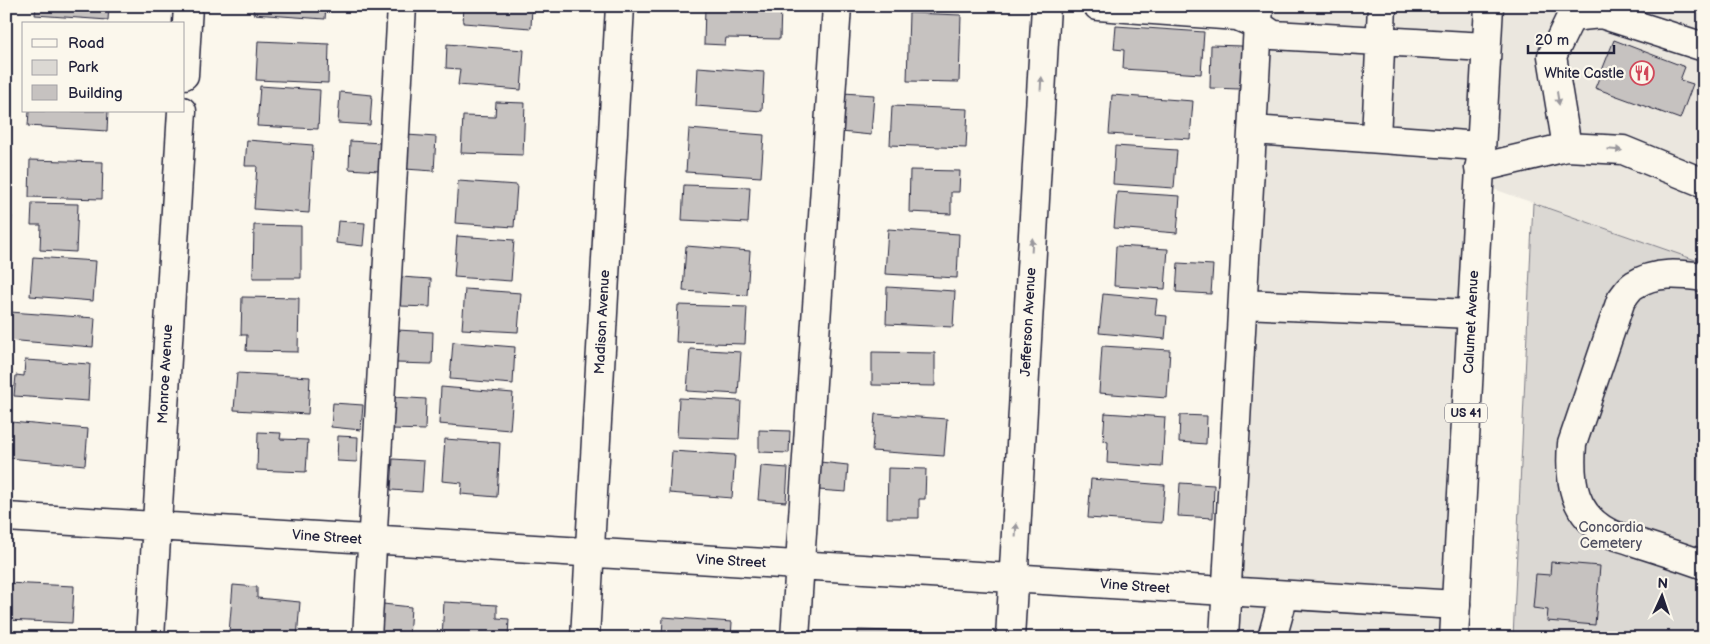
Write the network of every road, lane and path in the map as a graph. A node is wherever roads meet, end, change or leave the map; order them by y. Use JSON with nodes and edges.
{"nodes":[{"id":1,"x":188,"y":6,"type":"edge"},
{"id":2,"x":402,"y":6,"type":"edge"},
{"id":3,"x":620,"y":6,"type":"edge"},
{"id":4,"x":836,"y":6,"type":"edge"},
{"id":5,"x":1046,"y":6,"type":"edge"},
{"id":6,"x":1098,"y":6,"type":"edge"},
{"id":7,"x":1382,"y":6,"type":"edge"},
{"id":8,"x":1489,"y":6,"type":"edge"},
{"id":9,"x":1259,"y":16,"type":"edge"},
{"id":10,"x":1380,"y":41,"type":"junction"},
{"id":11,"x":1486,"y":47,"type":"junction"},
{"id":12,"x":1704,"y":47,"type":"edge"},
{"id":13,"x":185,"y":58,"type":"edge"},
{"id":14,"x":182,"y":112,"type":"edge"},
{"id":15,"x":1253,"y":130,"type":"junction"},
{"id":16,"x":1376,"y":138,"type":"junction"},
{"id":17,"x":1566,"y":147,"type":"junction"},
{"id":18,"x":1480,"y":157,"type":"junction"},
{"id":19,"x":1704,"y":183,"type":"edge"},
{"id":20,"x":1704,"y":277,"type":"edge"},
{"id":21,"x":1243,"y":304,"type":"junction"},
{"id":22,"x":1471,"y":314,"type":"junction"},
{"id":23,"x":6,"y":517,"type":"edge"},
{"id":24,"x":156,"y":526,"type":"junction"},
{"id":25,"x":372,"y":540,"type":"junction"},
{"id":26,"x":590,"y":553,"type":"junction"},
{"id":27,"x":799,"y":565,"type":"junction"},
{"id":28,"x":1704,"y":565,"type":"edge"},
{"id":29,"x":1014,"y":579,"type":"junction"},
{"id":30,"x":1227,"y":592,"type":"junction"},
{"id":31,"x":1284,"y":595,"type":"junction"},
{"id":32,"x":1456,"y":605,"type":"junction"},
{"id":33,"x":150,"y":638,"type":"edge"},
{"id":34,"x":367,"y":638,"type":"edge"},
{"id":35,"x":585,"y":638,"type":"edge"},
{"id":36,"x":795,"y":638,"type":"edge"},
{"id":37,"x":1010,"y":638,"type":"edge"},
{"id":38,"x":1224,"y":638,"type":"edge"},
{"id":39,"x":1272,"y":638,"type":"edge"},
{"id":40,"x":1454,"y":638,"type":"edge"}],
"edges":[{"from":1,"to":13,"type":"street"},
{"from":2,"to":25,"type":"street"},
{"from":3,"to":26,"type":"street","name":"Madison Avenue"},
{"from":4,"to":27,"type":"street"},
{"from":29,"to":5,"type":"street","name":"Jefferson Avenue","one_way":true},
{"from":6,"to":9,"type":"street"},
{"from":7,"to":10,"type":"street"},
{"from":8,"to":11,"type":"street","name":"Calumet Avenue","number":"US 41"},
{"from":9,"to":10,"type":"street"},
{"from":9,"to":15,"type":"street"},
{"from":10,"to":11,"type":"street"},
{"from":10,"to":16,"type":"street"},
{"from":11,"to":18,"type":"street","name":"Calumet Avenue","number":"US 41"},
{"from":12,"to":17,"type":"street","one_way":true},
{"from":14,"to":24,"type":"street","name":"Monroe Avenue"},
{"from":15,"to":16,"type":"street"},
{"from":15,"to":21,"type":"street"},
{"from":16,"to":18,"type":"street"},
{"from":17,"to":18,"type":"street"},
{"from":17,"to":19,"type":"street","one_way":true},
{"from":18,"to":22,"type":"street","name":"Calumet Avenue","number":"US 41"},
{"from":20,"to":28,"type":"street"},
{"from":21,"to":22,"type":"street"},
{"from":21,"to":30,"type":"street"},
{"from":22,"to":32,"type":"street","name":"Calumet Avenue","number":"US 41"},
{"from":23,"to":24,"type":"street","name":"Vine Street"},
{"from":24,"to":25,"type":"street","name":"Vine Street"},
{"from":24,"to":33,"type":"street","name":"Monroe Avenue"},
{"from":25,"to":26,"type":"street","name":"Vine Street"},
{"from":25,"to":34,"type":"street"},
{"from":26,"to":27,"type":"street","name":"Vine Street"},
{"from":26,"to":35,"type":"street","name":"Madison Avenue"},
{"from":27,"to":29,"type":"street","name":"Vine Street"},
{"from":27,"to":36,"type":"street"},
{"from":29,"to":30,"type":"street","name":"Vine Street"},
{"from":29,"to":37,"type":"street","name":"Jefferson Avenue"},
{"from":30,"to":31,"type":"street","name":"Vine Street"},
{"from":30,"to":38,"type":"street"},
{"from":31,"to":32,"type":"street","name":"Vine Street"},
{"from":31,"to":39,"type":"street"},
{"from":32,"to":40,"type":"street","name":"Calumet Avenue","number":"US 41"}]}
